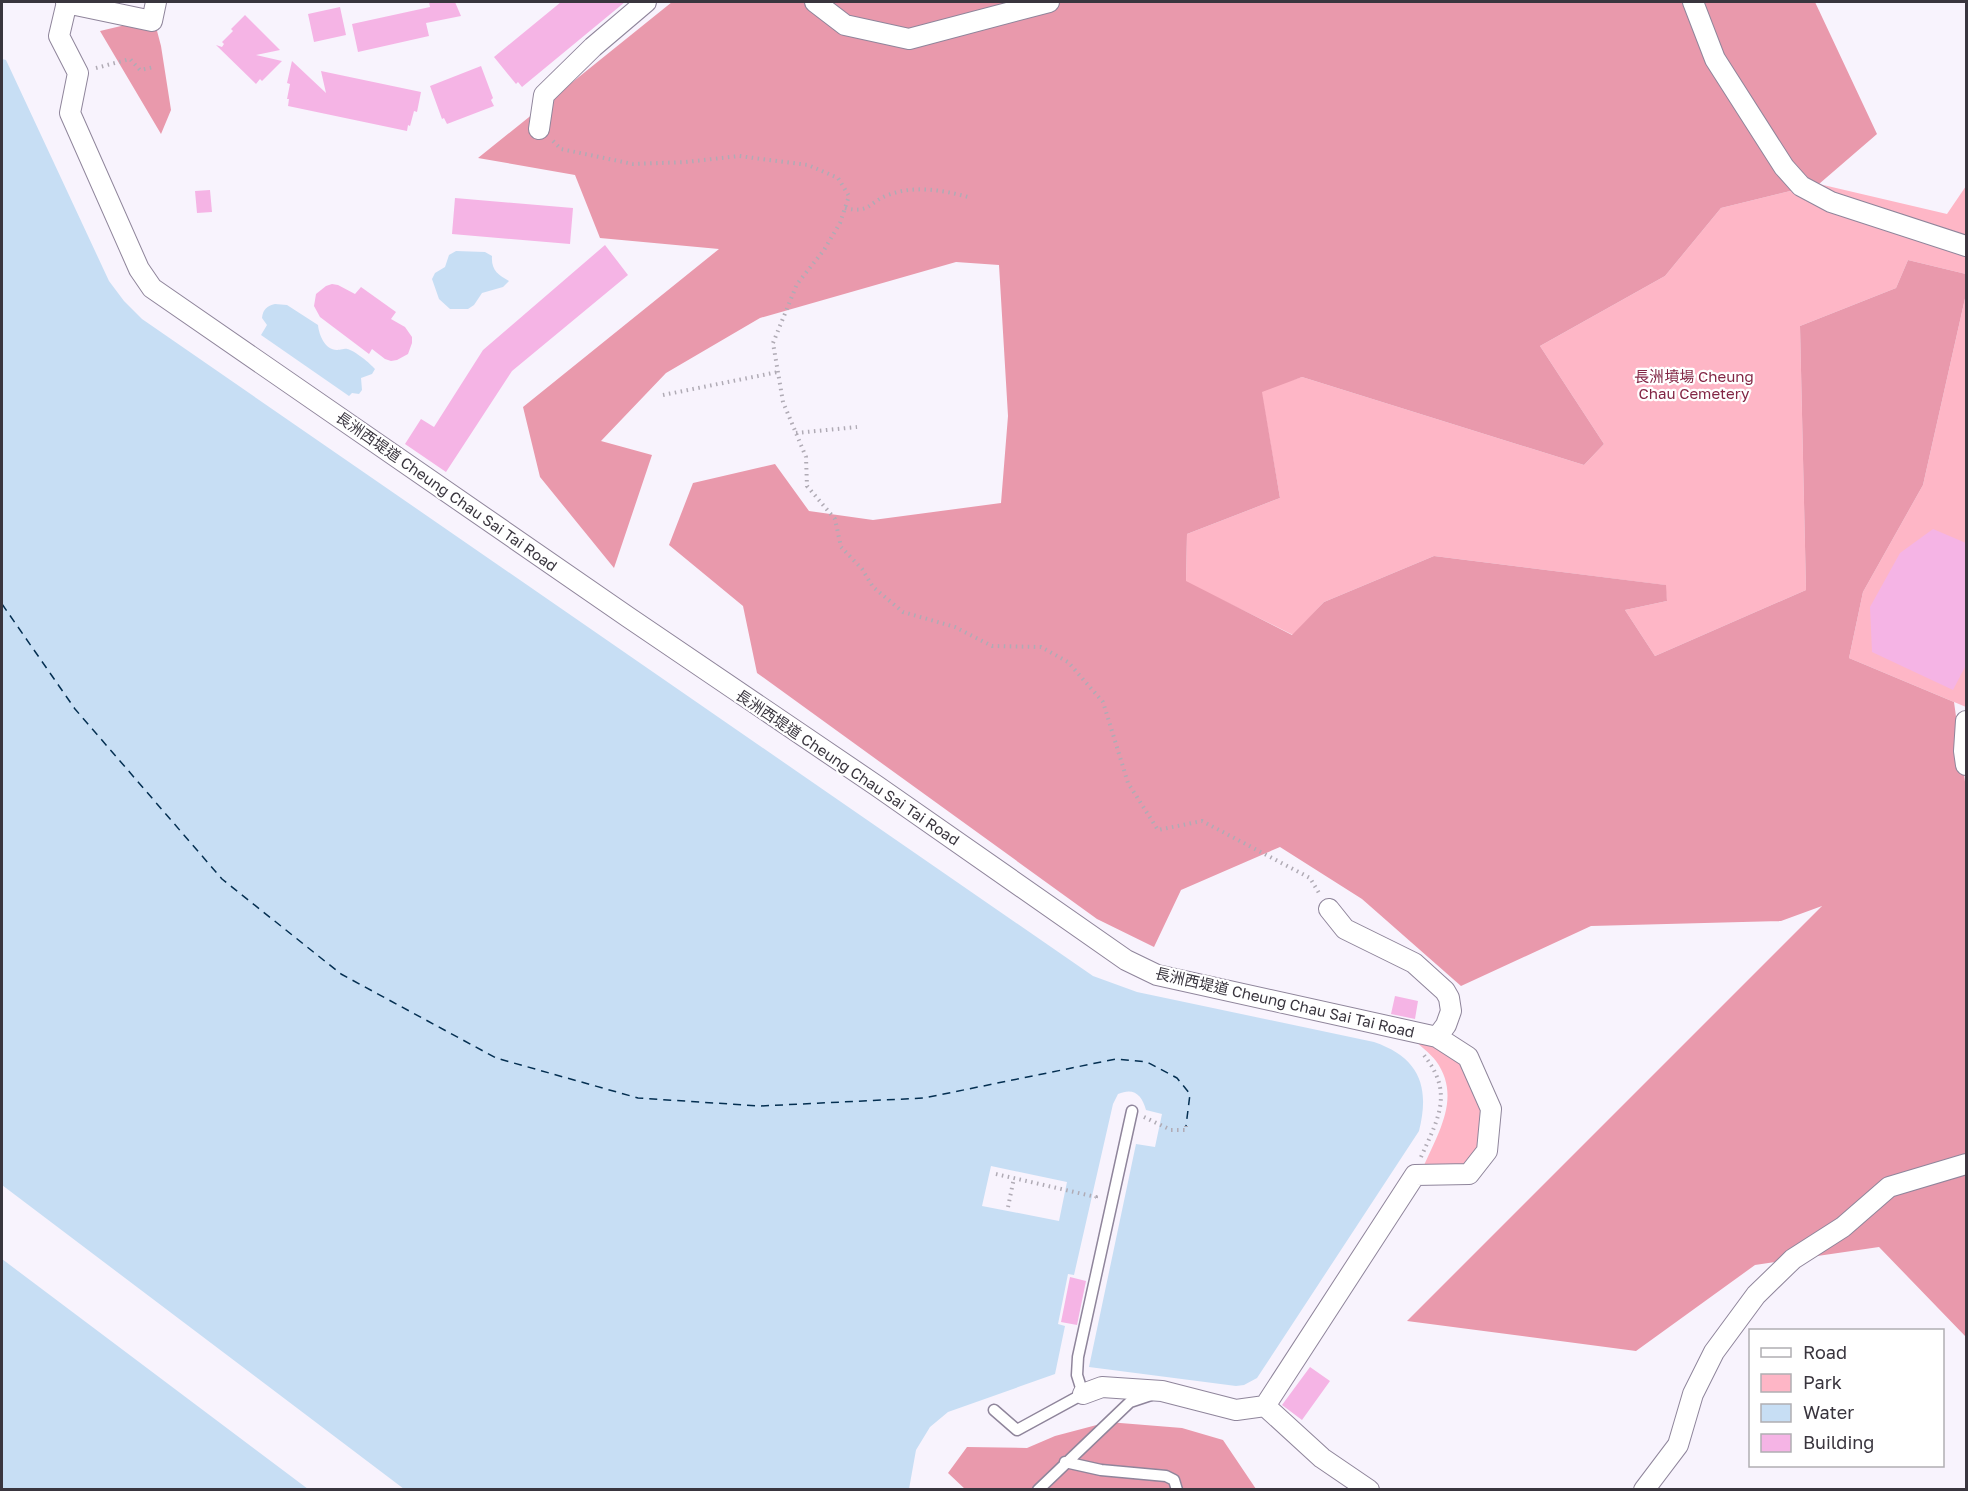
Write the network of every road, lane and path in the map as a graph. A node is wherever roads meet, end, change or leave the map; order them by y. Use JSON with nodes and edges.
{"nodes":[{"id":1,"x":67,"y":2,"type":"edge"},
{"id":2,"x":156,"y":2,"type":"edge"},
{"id":3,"x":646,"y":2,"type":"edge"},
{"id":4,"x":815,"y":2,"type":"edge"},
{"id":5,"x":1049,"y":2,"type":"edge"},
{"id":6,"x":1693,"y":2,"type":"edge"},
{"id":7,"x":154,"y":67,"type":"dead end"},
{"id":8,"x":78,"y":73,"type":"junction"},
{"id":9,"x":539,"y":129,"type":"joint"},
{"id":10,"x":968,"y":197,"type":"dead end"},
{"id":11,"x":845,"y":208,"type":"junction"},
{"id":12,"x":1966,"y":246,"type":"edge"},
{"id":13,"x":778,"y":372,"type":"junction"},
{"id":14,"x":663,"y":395,"type":"dead end"},
{"id":15,"x":857,"y":427,"type":"dead end"},
{"id":16,"x":796,"y":433,"type":"junction"},
{"id":17,"x":1966,"y":721,"type":"edge"},
{"id":18,"x":1966,"y":765,"type":"edge"},
{"id":19,"x":1329,"y":909,"type":"joint"},
{"id":20,"x":1397,"y":1028,"type":"junction"},
{"id":21,"x":1437,"y":1037,"type":"junction"},
{"id":22,"x":1132,"y":1111,"type":"joint"},
{"id":23,"x":1185,"y":1126,"type":"dead end"},
{"id":24,"x":1966,"y":1164,"type":"edge"},
{"id":25,"x":996,"y":1174,"type":"dead end"},
{"id":26,"x":1415,"y":1175,"type":"junction"},
{"id":27,"x":1014,"y":1178,"type":"junction"},
{"id":28,"x":1096,"y":1197,"type":"dead end"},
{"id":29,"x":1008,"y":1207,"type":"dead end"},
{"id":30,"x":1162,"y":1391,"type":"junction"},
{"id":31,"x":1083,"y":1394,"type":"junction"},
{"id":32,"x":1265,"y":1406,"type":"junction"},
{"id":33,"x":994,"y":1410,"type":"dead end"},
{"id":34,"x":1065,"y":1462,"type":"junction"},
{"id":35,"x":1038,"y":1490,"type":"edge"},
{"id":36,"x":1177,"y":1490,"type":"edge"},
{"id":37,"x":1369,"y":1490,"type":"edge"},
{"id":38,"x":1644,"y":1490,"type":"edge"}],
"edges":[{"from":1,"to":2,"type":"street"},
{"from":1,"to":8,"type":"street"},
{"from":3,"to":9,"type":"street"},
{"from":4,"to":5,"type":"street"},
{"from":6,"to":12,"type":"street"},
{"from":7,"to":8,"type":"path"},
{"from":8,"to":20,"type":"street","name":"長洲西堤道 Cheung Chau Sai Tai Road"},
{"from":9,"to":11,"type":"path"},
{"from":10,"to":11,"type":"path"},
{"from":11,"to":13,"type":"path"},
{"from":13,"to":14,"type":"path"},
{"from":13,"to":16,"type":"path"},
{"from":15,"to":16,"type":"path"},
{"from":16,"to":19,"type":"path"},
{"from":17,"to":18,"type":"street"},
{"from":19,"to":21,"type":"street"},
{"from":20,"to":21,"type":"street","name":"長洲西堤道 Cheung Chau Sai Tai Road"},
{"from":20,"to":26,"type":"path"},
{"from":21,"to":26,"type":"street","name":"長洲西堤道 Cheung Chau Sai Tai Road"},
{"from":22,"to":23,"type":"path"},
{"from":22,"to":31,"type":"lane"},
{"from":24,"to":38,"type":"street"},
{"from":25,"to":27,"type":"path"},
{"from":26,"to":32,"type":"street"},
{"from":27,"to":28,"type":"path"},
{"from":27,"to":29,"type":"path"},
{"from":30,"to":31,"type":"street"},
{"from":30,"to":32,"type":"street"},
{"from":30,"to":34,"type":"lane"},
{"from":31,"to":33,"type":"lane"},
{"from":32,"to":37,"type":"street"},
{"from":34,"to":35,"type":"lane"},
{"from":34,"to":36,"type":"lane"}]}
